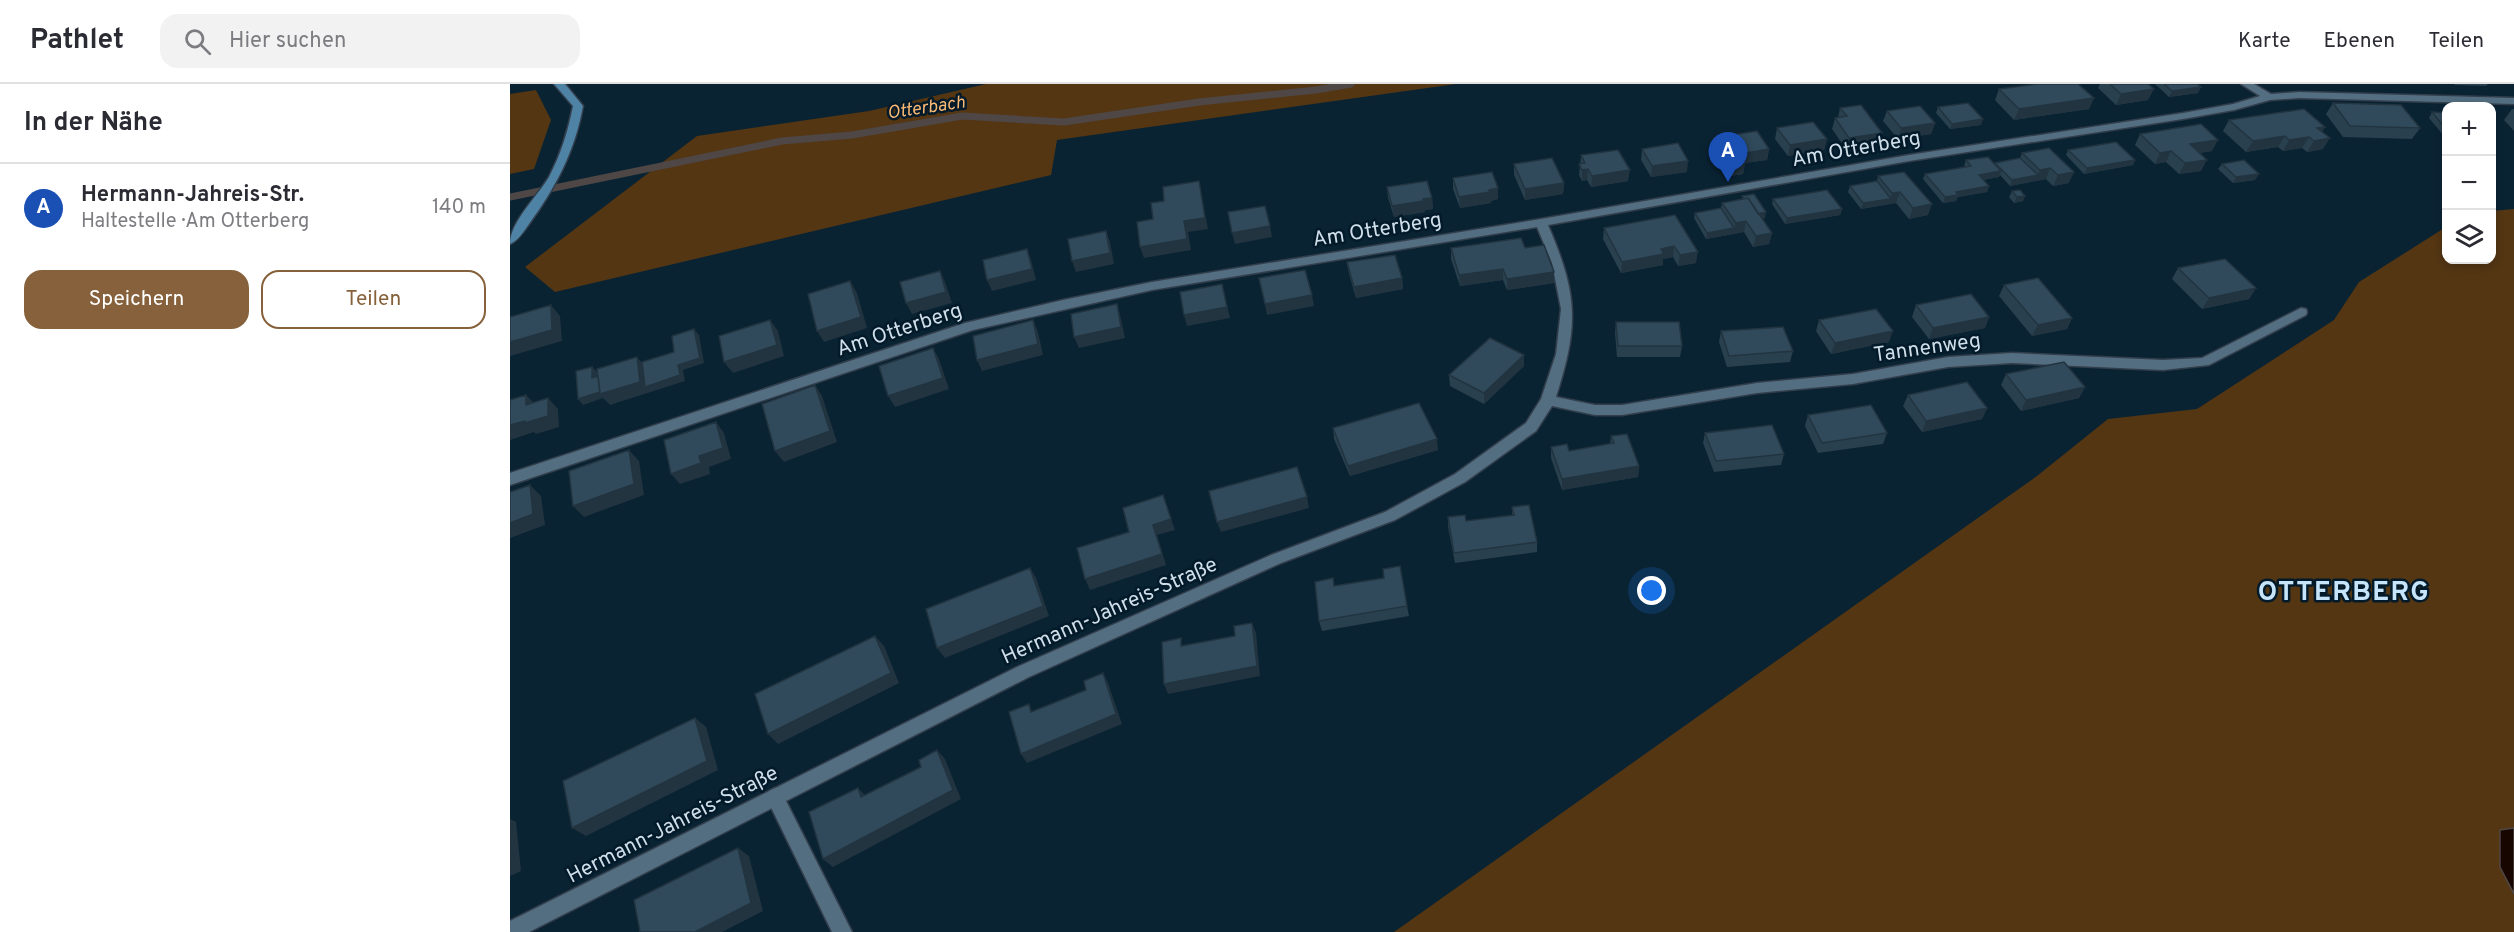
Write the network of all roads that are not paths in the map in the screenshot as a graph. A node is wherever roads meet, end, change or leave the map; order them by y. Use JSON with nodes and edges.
{"nodes":[{"id":1,"x":559,"y":84,"type":"edge"},
{"id":2,"x":2246,"y":84,"type":"edge"},
{"id":3,"x":2269,"y":97,"type":"junction"},
{"id":4,"x":2514,"y":101,"type":"edge"},
{"id":5,"x":1541,"y":223,"type":"junction"},
{"id":6,"x":510,"y":240,"type":"edge"},
{"id":7,"x":2301,"y":312,"type":"dead end"},
{"id":8,"x":1548,"y":400,"type":"junction"},
{"id":9,"x":510,"y":479,"type":"edge"},
{"id":10,"x":775,"y":797,"type":"junction"},
{"id":11,"x":510,"y":931,"type":"edge"},
{"id":12,"x":842,"y":932,"type":"edge"}],
"edges":[{"from":1,"to":6,"type":"street"},
{"from":2,"to":3,"type":"street"},
{"from":3,"to":4,"type":"street","name":"Am Otterberg"},
{"from":3,"to":5,"type":"street","name":"Am Otterberg"},
{"from":5,"to":8,"type":"street","name":"Hermann-Jahreis-Straße"},
{"from":5,"to":9,"type":"street","name":"Am Otterberg"},
{"from":7,"to":8,"type":"street","name":"Tannenweg"},
{"from":8,"to":10,"type":"street","name":"Hermann-Jahreis-Straße"},
{"from":10,"to":11,"type":"street","name":"Hermann-Jahreis-Straße"},
{"from":10,"to":12,"type":"street"}]}
